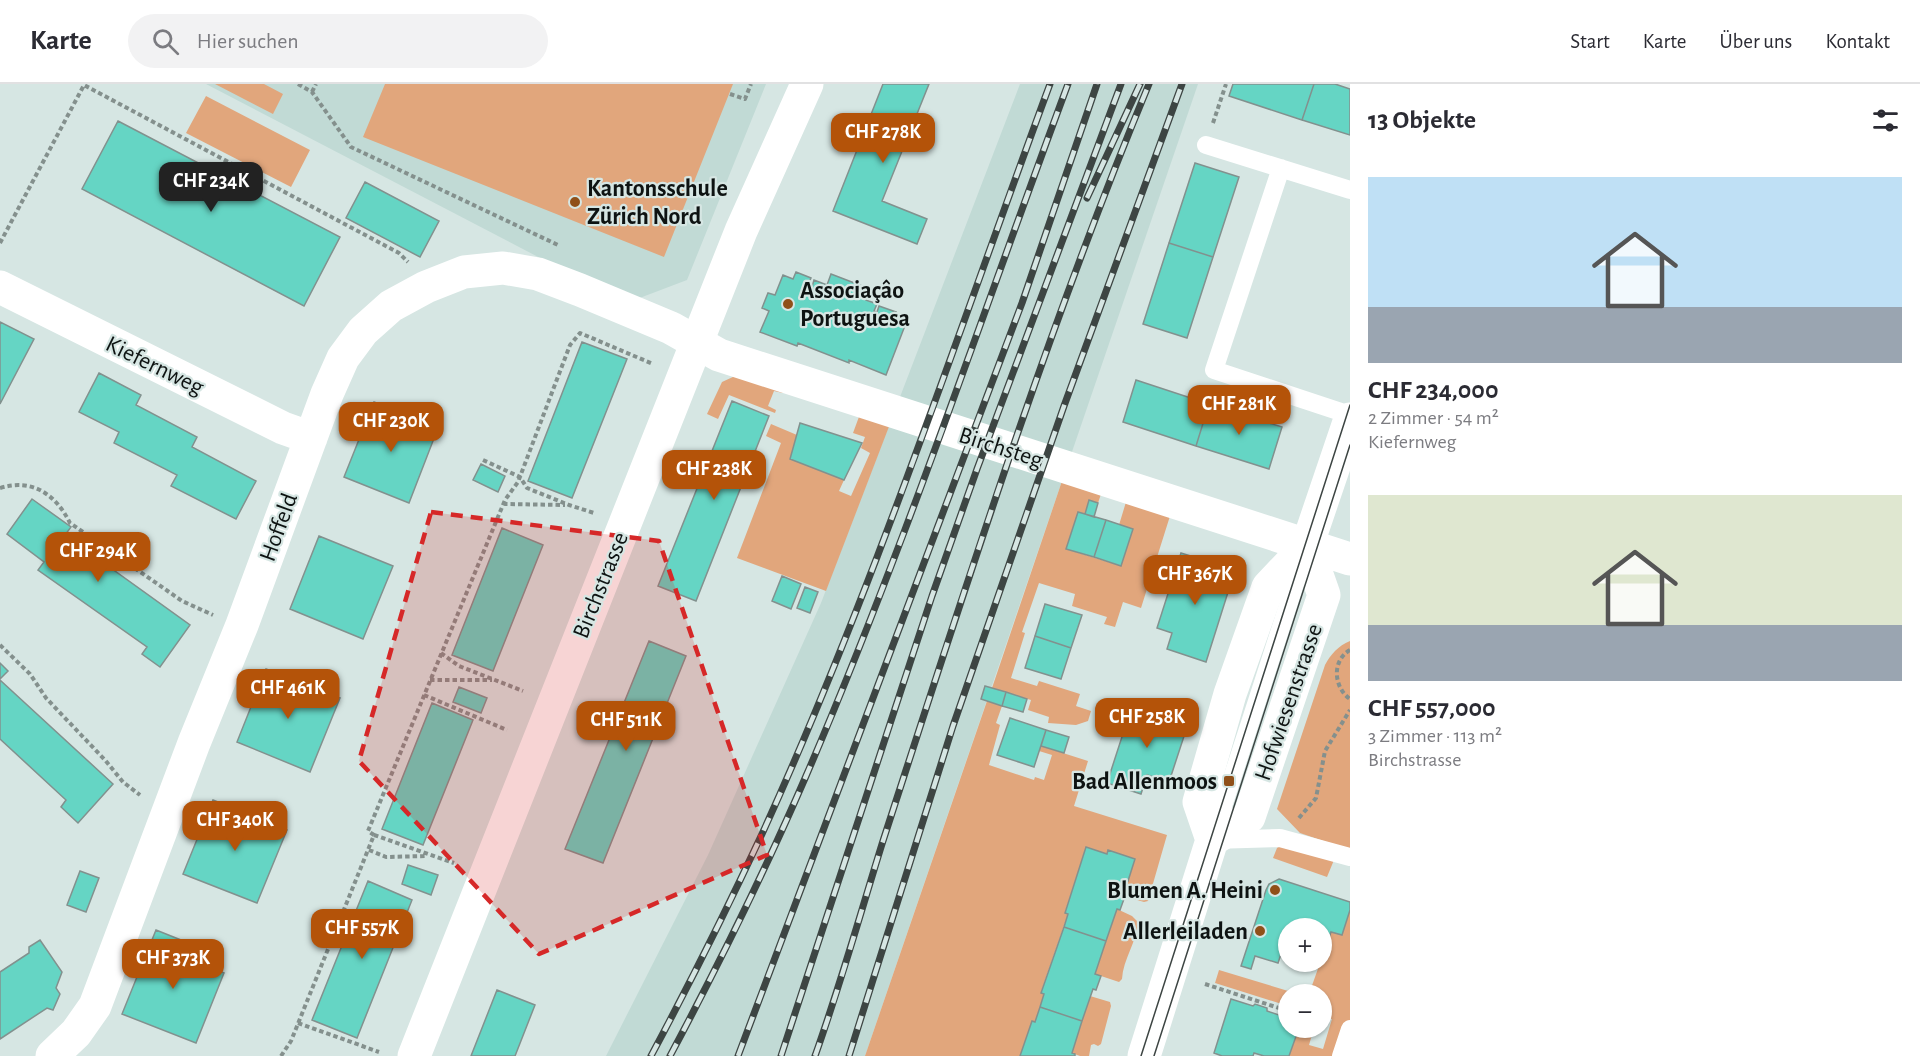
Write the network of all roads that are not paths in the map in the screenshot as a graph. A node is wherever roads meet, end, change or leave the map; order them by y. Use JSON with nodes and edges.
{"nodes":[{"id":1,"x":807,"y":84,"type":"edge"},
{"id":2,"x":1206,"y":145,"type":"road end"},
{"id":3,"x":1281,"y":168,"type":"junction"},
{"id":4,"x":1350,"y":190,"type":"edge"},
{"id":5,"x":0,"y":287,"type":"edge"},
{"id":6,"x":696,"y":343,"type":"junction"},
{"id":7,"x":1350,"y":417,"type":"edge"},
{"id":8,"x":311,"y":438,"type":"junction"},
{"id":9,"x":1307,"y":546,"type":"junction"},
{"id":10,"x":1350,"y":559,"type":"edge"},
{"id":11,"x":1212,"y":840,"type":"junction"},
{"id":12,"x":1350,"y":857,"type":"edge"},
{"id":13,"x":1350,"y":1029,"type":"edge"},
{"id":14,"x":52,"y":1056,"type":"edge"},
{"id":15,"x":414,"y":1056,"type":"edge"},
{"id":16,"x":1144,"y":1056,"type":"edge"},
{"id":17,"x":1341,"y":1056,"type":"edge"}],
"edges":[{"from":1,"to":6,"type":"street","name":"Birchstrasse"},
{"from":2,"to":3,"type":"lane"},
{"from":3,"to":4,"type":"lane"},
{"from":3,"to":7,"type":"lane"},
{"from":5,"to":8,"type":"street","name":"Kiefernweg"},
{"from":6,"to":8,"type":"street","name":"Hoffeld"},
{"from":6,"to":9,"type":"street","name":"Birchsteg"},
{"from":6,"to":15,"type":"street","name":"Birchstrasse"},
{"from":7,"to":9,"type":"street"},
{"from":8,"to":14,"type":"street","name":"Hoffeld"},
{"from":9,"to":10,"type":"street","name":"Birchsteg"},
{"from":9,"to":11,"type":"street"},
{"from":9,"to":11,"type":"street","name":"Hofwiesenstrasse"},
{"from":11,"to":12,"type":"lane"},
{"from":11,"to":16,"type":"street"},
{"from":13,"to":17,"type":"lane"}]}
